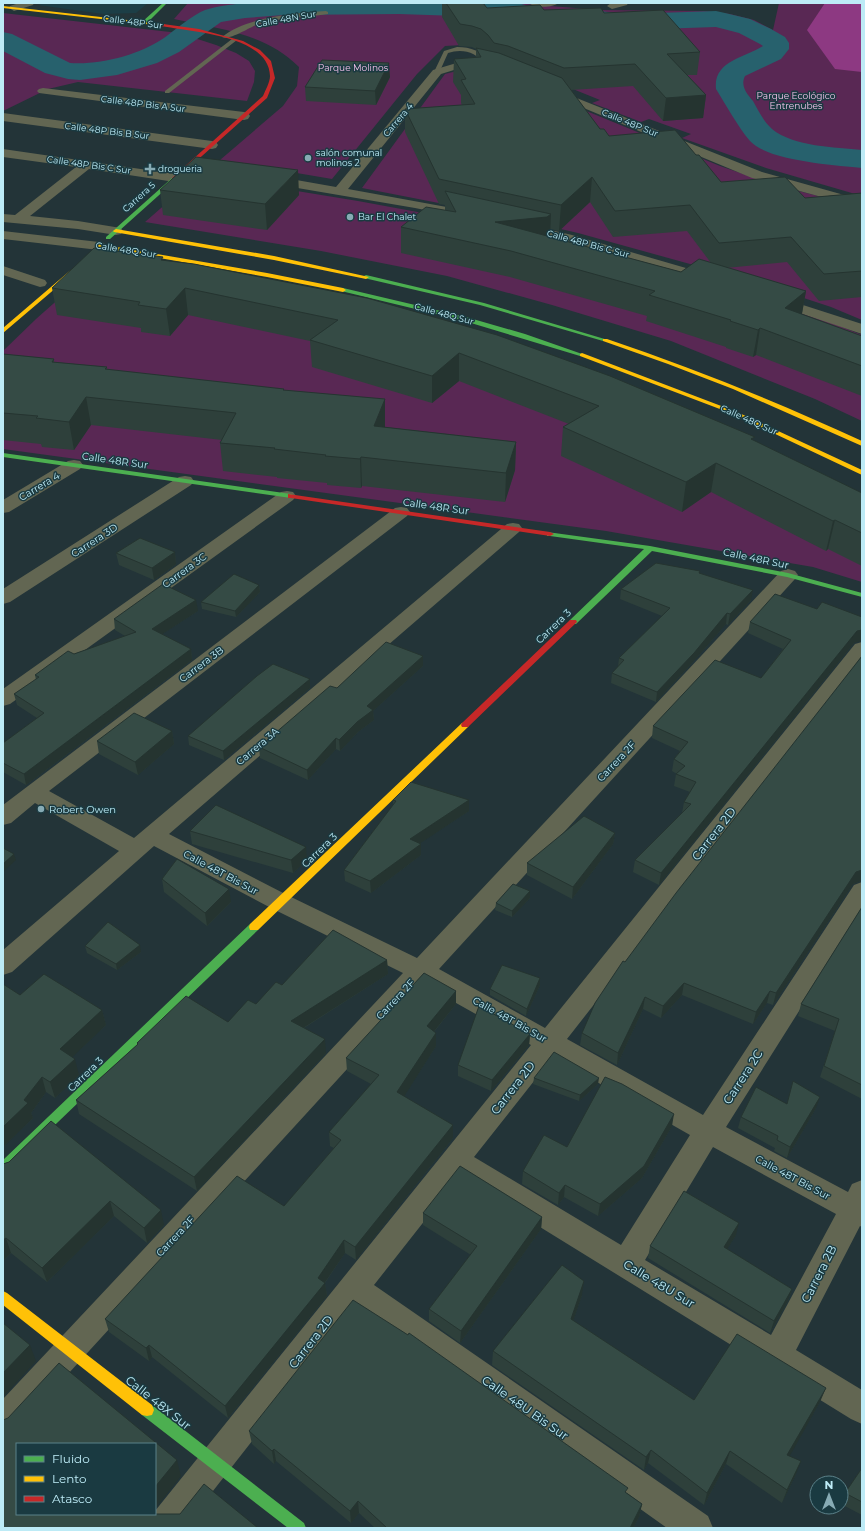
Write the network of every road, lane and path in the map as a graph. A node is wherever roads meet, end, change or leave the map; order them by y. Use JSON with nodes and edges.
{"nodes":[{"id":1,"x":30,"y":3,"type":"edge"},
{"id":2,"x":165,"y":3,"type":"edge"},
{"id":3,"x":534,"y":3,"type":"edge"},
{"id":4,"x":623,"y":3,"type":"edge"},
{"id":5,"x":551,"y":4,"type":"edge"},
{"id":6,"x":612,"y":6,"type":"dead end"},
{"id":7,"x":3,"y":7,"type":"edge"},
{"id":8,"x":14,"y":8,"type":"junction"},
{"id":9,"x":326,"y":12,"type":"dead end"},
{"id":10,"x":144,"y":23,"type":"junction"},
{"id":11,"x":225,"y":37,"type":"junction"},
{"id":12,"x":234,"y":40,"type":"junction"},
{"id":13,"x":260,"y":51,"type":"joint"},
{"id":14,"x":493,"y":69,"type":"joint"},
{"id":15,"x":437,"y":72,"type":"junction"},
{"id":16,"x":544,"y":88,"type":"edge"},
{"id":17,"x":43,"y":91,"type":"dead end"},
{"id":18,"x":167,"y":92,"type":"dead end"},
{"id":19,"x":244,"y":116,"type":"junction"},
{"id":20,"x":3,"y":117,"type":"edge"},
{"id":21,"x":212,"y":145,"type":"junction"},
{"id":22,"x":9,"y":154,"type":"edge"},
{"id":23,"x":3,"y":165,"type":"edge"},
{"id":24,"x":87,"y":165,"type":"junction"},
{"id":25,"x":188,"y":166,"type":"junction"},
{"id":26,"x":208,"y":170,"type":"edge"},
{"id":27,"x":253,"y":177,"type":"edge"},
{"id":28,"x":175,"y":178,"type":"junction"},
{"id":29,"x":339,"y":191,"type":"junction"},
{"id":30,"x":862,"y":204,"type":"edge"},
{"id":31,"x":483,"y":218,"type":"edge"},
{"id":32,"x":10,"y":219,"type":"edge"},
{"id":33,"x":506,"y":224,"type":"edge"},
{"id":34,"x":116,"y":231,"type":"junction"},
{"id":35,"x":3,"y":235,"type":"edge"},
{"id":36,"x":95,"y":250,"type":"junction"},
{"id":37,"x":81,"y":263,"type":"edge"},
{"id":38,"x":3,"y":270,"type":"edge"},
{"id":39,"x":40,"y":283,"type":"dead end"},
{"id":40,"x":722,"y":283,"type":"edge"},
{"id":41,"x":766,"y":296,"type":"edge"},
{"id":42,"x":4,"y":328,"type":"edge"},
{"id":43,"x":862,"y":330,"type":"edge"},
{"id":44,"x":862,"y":444,"type":"edge"},
{"id":45,"x":3,"y":455,"type":"edge"},
{"id":46,"x":74,"y":465,"type":"junction"},
{"id":47,"x":862,"y":472,"type":"edge"},
{"id":48,"x":185,"y":481,"type":"junction"},
{"id":49,"x":287,"y":496,"type":"junction"},
{"id":50,"x":3,"y":508,"type":"edge"},
{"id":51,"x":401,"y":512,"type":"junction"},
{"id":52,"x":512,"y":528,"type":"junction"},
{"id":53,"x":650,"y":548,"type":"junction"},
{"id":54,"x":788,"y":575,"type":"junction"},
{"id":55,"x":862,"y":595,"type":"edge"},
{"id":56,"x":3,"y":598,"type":"edge"},
{"id":57,"x":862,"y":648,"type":"edge"},
{"id":58,"x":3,"y":699,"type":"edge"},
{"id":59,"x":33,"y":792,"type":"junction"},
{"id":60,"x":3,"y":817,"type":"edge"},
{"id":61,"x":144,"y":842,"type":"junction"},
{"id":62,"x":862,"y":891,"type":"edge"},
{"id":63,"x":280,"y":902,"type":"junction"},
{"id":64,"x":3,"y":965,"type":"edge"},
{"id":65,"x":421,"y":971,"type":"junction"},
{"id":66,"x":550,"y":1041,"type":"junction"},
{"id":67,"x":708,"y":1131,"type":"junction"},
{"id":68,"x":456,"y":1160,"type":"junction"},
{"id":69,"x":3,"y":1167,"type":"edge"},
{"id":70,"x":859,"y":1205,"type":"edge"},
{"id":71,"x":626,"y":1264,"type":"junction"},
{"id":72,"x":354,"y":1288,"type":"junction"},
{"id":73,"x":3,"y":1297,"type":"edge"},
{"id":74,"x":70,"y":1350,"type":"junction"},
{"id":75,"x":776,"y":1356,"type":"junction"},
{"id":76,"x":862,"y":1408,"type":"edge"},
{"id":77,"x":3,"y":1422,"type":"edge"},
{"id":78,"x":215,"y":1463,"type":"junction"},
{"id":79,"x":163,"y":1528,"type":"edge"},
{"id":80,"x":299,"y":1528,"type":"edge"},
{"id":81,"x":696,"y":1528,"type":"edge"}],
"edges":[{"from":1,"to":8,"type":"street"},
{"from":2,"to":10,"type":"main road"},
{"from":3,"to":5,"type":"street"},
{"from":4,"to":6,"type":"street"},
{"from":7,"to":8,"type":"main road","name":"Calle 48P Sur"},
{"from":8,"to":10,"type":"main road","name":"Calle 48P Sur"},
{"from":9,"to":11,"type":"lane","name":"Calle 48N Sur"},
{"from":10,"to":11,"type":"main road","name":"Calle 48P Sur"},
{"from":11,"to":12,"type":"main road","name":"Calle 48P Sur"},
{"from":12,"to":13,"type":"main road","name":"Calle 48P Sur"},
{"from":12,"to":18,"type":"lane"},
{"from":13,"to":19,"type":"main road","name":"Carrera 5"},
{"from":14,"to":15,"type":"street"},
{"from":14,"to":15,"type":"lane"},
{"from":15,"to":29,"type":"street","name":"Carrera 4"},
{"from":16,"to":30,"type":"street","name":"Calle 48P Sur"},
{"from":17,"to":19,"type":"street","name":"Calle 48P Bis A Sur"},
{"from":19,"to":21,"type":"main road","name":"Carrera 5"},
{"from":20,"to":21,"type":"street","name":"Calle 48P Bis B Sur"},
{"from":21,"to":25,"type":"main road","name":"Carrera 5"},
{"from":22,"to":23,"type":"street"},
{"from":22,"to":24,"type":"street","name":"Calle 48P Bis C Sur"},
{"from":24,"to":28,"type":"street","name":"Calle 48P Bis C Sur"},
{"from":24,"to":32,"type":"street"},
{"from":25,"to":26,"type":"street"},
{"from":25,"to":28,"type":"main road","name":"Carrera 5"},
{"from":27,"to":29,"type":"street"},
{"from":28,"to":34,"type":"main road","name":"Carrera 5"},
{"from":29,"to":31,"type":"street"},
{"from":32,"to":34,"type":"street","name":"Calle 48Q Sur"},
{"from":33,"to":40,"type":"street","name":"Calle 48P Bis C Sur"},
{"from":34,"to":36,"type":"main road","name":"Carrera 5"},
{"from":34,"to":44,"type":"main road","name":"Calle 48Q Sur"},
{"from":35,"to":36,"type":"street","name":"Calle 48Q Sur"},
{"from":36,"to":47,"type":"main road","name":"Calle 48Q Sur"},
{"from":37,"to":42,"type":"main road"},
{"from":38,"to":39,"type":"street"},
{"from":41,"to":43,"type":"street"},
{"from":45,"to":46,"type":"main road","name":"Calle 48R Sur"},
{"from":46,"to":48,"type":"main road","name":"Calle 48R Sur"},
{"from":46,"to":50,"type":"street","name":"Carrera 4"},
{"from":48,"to":49,"type":"main road","name":"Calle 48R Sur"},
{"from":48,"to":56,"type":"street","name":"Carrera 3D"},
{"from":49,"to":51,"type":"main road","name":"Calle 48R Sur"},
{"from":49,"to":58,"type":"street","name":"Carrera 3C"},
{"from":51,"to":52,"type":"main road","name":"Calle 48R Sur"},
{"from":51,"to":59,"type":"street","name":"Carrera 3B"},
{"from":52,"to":53,"type":"main road","name":"Calle 48R Sur"},
{"from":52,"to":61,"type":"street","name":"Carrera 3A"},
{"from":53,"to":54,"type":"main road","name":"Calle 48R Sur"},
{"from":53,"to":63,"type":"main road","name":"Carrera 3"},
{"from":54,"to":55,"type":"main road","name":"Calle 48R Sur"},
{"from":54,"to":65,"type":"street","name":"Carrera 2F"},
{"from":57,"to":66,"type":"street","name":"Carrera 2D"},
{"from":59,"to":60,"type":"street","name":"Carrera 3B"},
{"from":59,"to":61,"type":"street","name":"Calle 48T Bis Sur"},
{"from":61,"to":63,"type":"street","name":"Calle 48T Bis Sur"},
{"from":61,"to":64,"type":"street","name":"Carrera 3A"},
{"from":62,"to":67,"type":"street","name":"Carrera 2C"},
{"from":63,"to":65,"type":"street","name":"Calle 48T Bis Sur"},
{"from":63,"to":69,"type":"main road","name":"Carrera 3"},
{"from":65,"to":66,"type":"street","name":"Calle 48T Bis Sur"},
{"from":65,"to":74,"type":"street","name":"Carrera 2F"},
{"from":66,"to":67,"type":"street","name":"Calle 48T Bis Sur"},
{"from":66,"to":68,"type":"street","name":"Carrera 2D"},
{"from":67,"to":70,"type":"street","name":"Calle 48T Bis Sur"},
{"from":67,"to":71,"type":"street","name":"Carrera 2C"},
{"from":68,"to":71,"type":"street","name":"Calle 48U Sur"},
{"from":68,"to":72,"type":"street","name":"Carrera 2D"},
{"from":70,"to":75,"type":"street","name":"Carrera 2B"},
{"from":71,"to":75,"type":"street","name":"Calle 48U Sur"},
{"from":72,"to":78,"type":"street","name":"Carrera 2D"},
{"from":72,"to":81,"type":"street","name":"Calle 48U Bis Sur"},
{"from":73,"to":74,"type":"main road","name":"Calle 48X Sur"},
{"from":74,"to":77,"type":"street","name":"Carrera 2F"},
{"from":74,"to":78,"type":"main road","name":"Calle 48X Sur"},
{"from":75,"to":76,"type":"street","name":"Calle 48U Sur"},
{"from":78,"to":79,"type":"street","name":"Carrera 2D"},
{"from":78,"to":80,"type":"main road","name":"Calle 48X Sur"}]}
